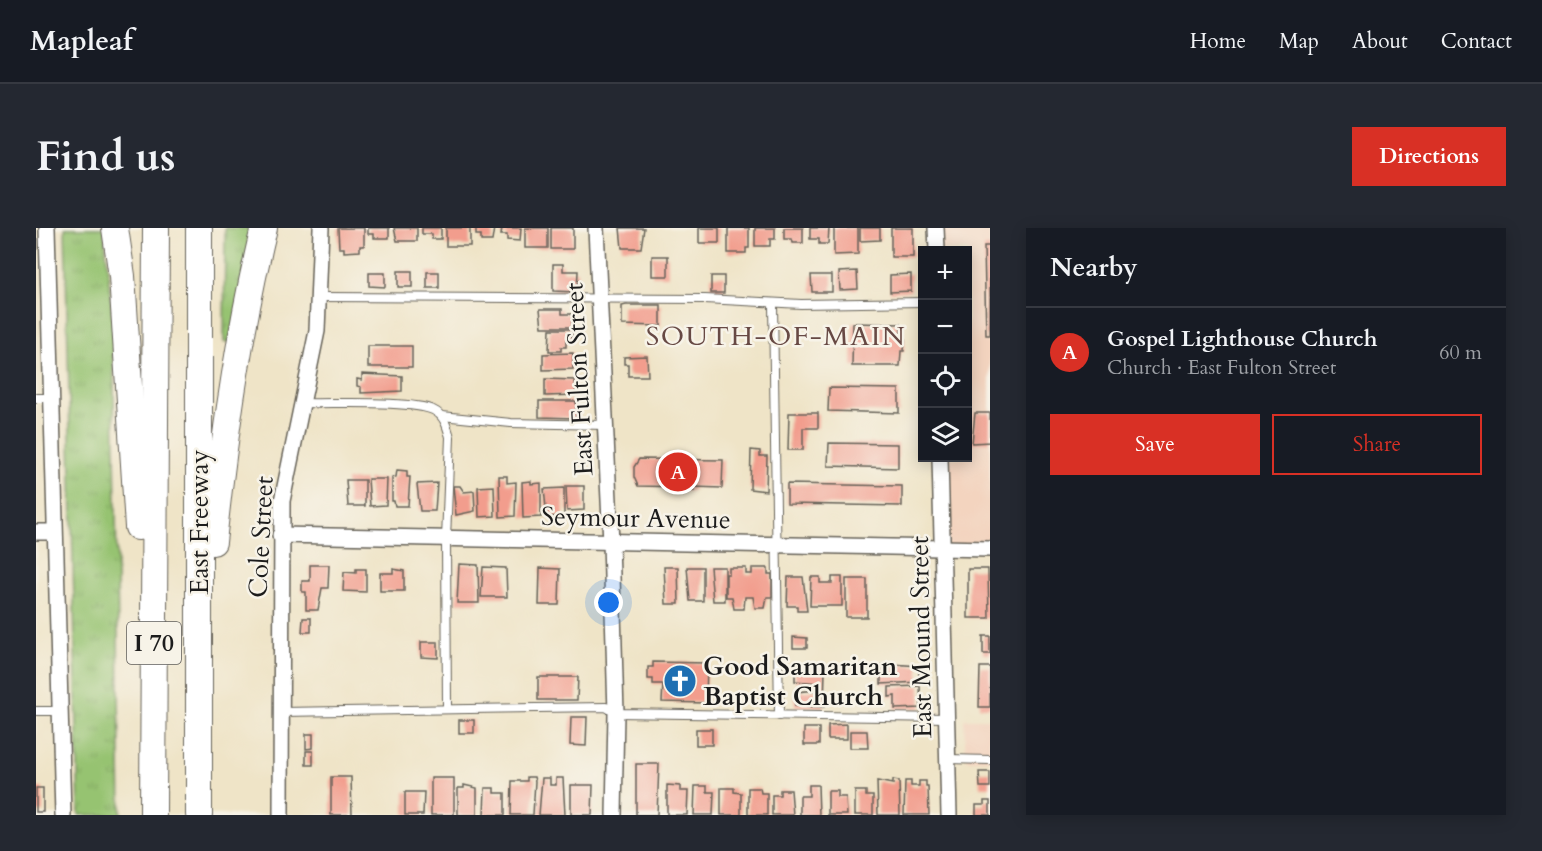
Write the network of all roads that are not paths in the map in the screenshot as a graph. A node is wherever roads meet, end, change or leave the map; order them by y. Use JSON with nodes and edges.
{"nodes":[{"id":1,"x":46,"y":228,"type":"edge"},
{"id":2,"x":116,"y":228,"type":"edge"},
{"id":3,"x":156,"y":228,"type":"edge"},
{"id":4,"x":199,"y":228,"type":"edge"},
{"id":5,"x":264,"y":228,"type":"edge"},
{"id":6,"x":321,"y":228,"type":"edge"},
{"id":7,"x":596,"y":228,"type":"edge"},
{"id":8,"x":936,"y":228,"type":"edge"},
{"id":9,"x":936,"y":246,"type":"edge"},
{"id":10,"x":319,"y":297,"type":"junction"},
{"id":11,"x":599,"y":300,"type":"junction"},
{"id":12,"x":918,"y":303,"type":"edge"},
{"id":13,"x":773,"y":304,"type":"junction"},
{"id":14,"x":43,"y":398,"type":"edge"},
{"id":15,"x":303,"y":403,"type":"junction"},
{"id":16,"x":442,"y":416,"type":"junction"},
{"id":17,"x":605,"y":424,"type":"junction"},
{"id":18,"x":940,"y":462,"type":"edge"},
{"id":19,"x":36,"y":532,"type":"edge"},
{"id":20,"x":54,"y":532,"type":"junction"},
{"id":21,"x":280,"y":535,"type":"junction"},
{"id":22,"x":446,"y":539,"type":"junction"},
{"id":23,"x":611,"y":542,"type":"junction"},
{"id":24,"x":777,"y":544,"type":"junction"},
{"id":25,"x":943,"y":548,"type":"junction"},
{"id":26,"x":990,"y":549,"type":"edge"},
{"id":27,"x":200,"y":662,"type":"junction"},
{"id":28,"x":447,"y":710,"type":"junction"},
{"id":29,"x":36,"y":711,"type":"edge"},
{"id":30,"x":60,"y":711,"type":"junction"},
{"id":31,"x":281,"y":712,"type":"junction"},
{"id":32,"x":616,"y":713,"type":"junction"},
{"id":33,"x":779,"y":716,"type":"junction"},
{"id":34,"x":947,"y":718,"type":"junction"},
{"id":35,"x":153,"y":752,"type":"junction"},
{"id":36,"x":948,"y":759,"type":"junction"},
{"id":37,"x":990,"y":760,"type":"edge"},
{"id":38,"x":153,"y":811,"type":"edge"},
{"id":39,"x":199,"y":811,"type":"edge"},
{"id":40,"x":63,"y":815,"type":"edge"},
{"id":41,"x":281,"y":815,"type":"edge"},
{"id":42,"x":614,"y":815,"type":"edge"},
{"id":43,"x":950,"y":815,"type":"edge"}],
"edges":[{"from":1,"to":14,"type":"street"},
{"from":2,"to":35,"type":"highway"},
{"from":3,"to":35,"type":"highway","name":"East Freeway","number":"I 70"},
{"from":4,"to":27,"type":"highway","name":"East Freeway","number":"I 70"},
{"from":5,"to":27,"type":"highway"},
{"from":6,"to":10,"type":"street","name":"Cole Street"},
{"from":7,"to":11,"type":"street","name":"East Fulton Street"},
{"from":8,"to":9,"type":"street"},
{"from":10,"to":11,"type":"lane"},
{"from":10,"to":15,"type":"street","name":"Cole Street"},
{"from":11,"to":13,"type":"lane"},
{"from":11,"to":17,"type":"street","name":"East Fulton Street"},
{"from":12,"to":13,"type":"lane"},
{"from":13,"to":24,"type":"lane"},
{"from":14,"to":20,"type":"street"},
{"from":15,"to":16,"type":"lane"},
{"from":15,"to":21,"type":"street","name":"Cole Street"},
{"from":16,"to":17,"type":"lane"},
{"from":16,"to":22,"type":"lane"},
{"from":17,"to":23,"type":"street","name":"East Fulton Street"},
{"from":18,"to":25,"type":"street","name":"East Mound Street"},
{"from":19,"to":20,"type":"street"},
{"from":20,"to":30,"type":"street"},
{"from":21,"to":22,"type":"street","name":"Seymour Avenue"},
{"from":21,"to":31,"type":"street","name":"Cole Street"},
{"from":22,"to":23,"type":"street","name":"Seymour Avenue"},
{"from":22,"to":28,"type":"lane"},
{"from":23,"to":24,"type":"street","name":"Seymour Avenue"},
{"from":23,"to":32,"type":"street","name":"East Fulton Street"},
{"from":24,"to":25,"type":"street","name":"Seymour Avenue"},
{"from":24,"to":33,"type":"lane"},
{"from":25,"to":26,"type":"street","name":"Seymour Avenue"},
{"from":25,"to":34,"type":"street","name":"East Mound Street"},
{"from":27,"to":39,"type":"highway","name":"East Freeway","number":"I 70"},
{"from":28,"to":31,"type":"lane"},
{"from":28,"to":32,"type":"lane"},
{"from":29,"to":30,"type":"lane"},
{"from":30,"to":40,"type":"street"},
{"from":31,"to":41,"type":"street","name":"Cole Street"},
{"from":32,"to":33,"type":"lane"},
{"from":32,"to":42,"type":"street","name":"East Fulton Street"},
{"from":33,"to":34,"type":"lane"},
{"from":34,"to":36,"type":"street","name":"East Mound Street"},
{"from":35,"to":38,"type":"highway","name":"East Freeway","number":"I 70"},
{"from":36,"to":37,"type":"lane"},
{"from":36,"to":43,"type":"street","name":"East Mound Street"}]}
